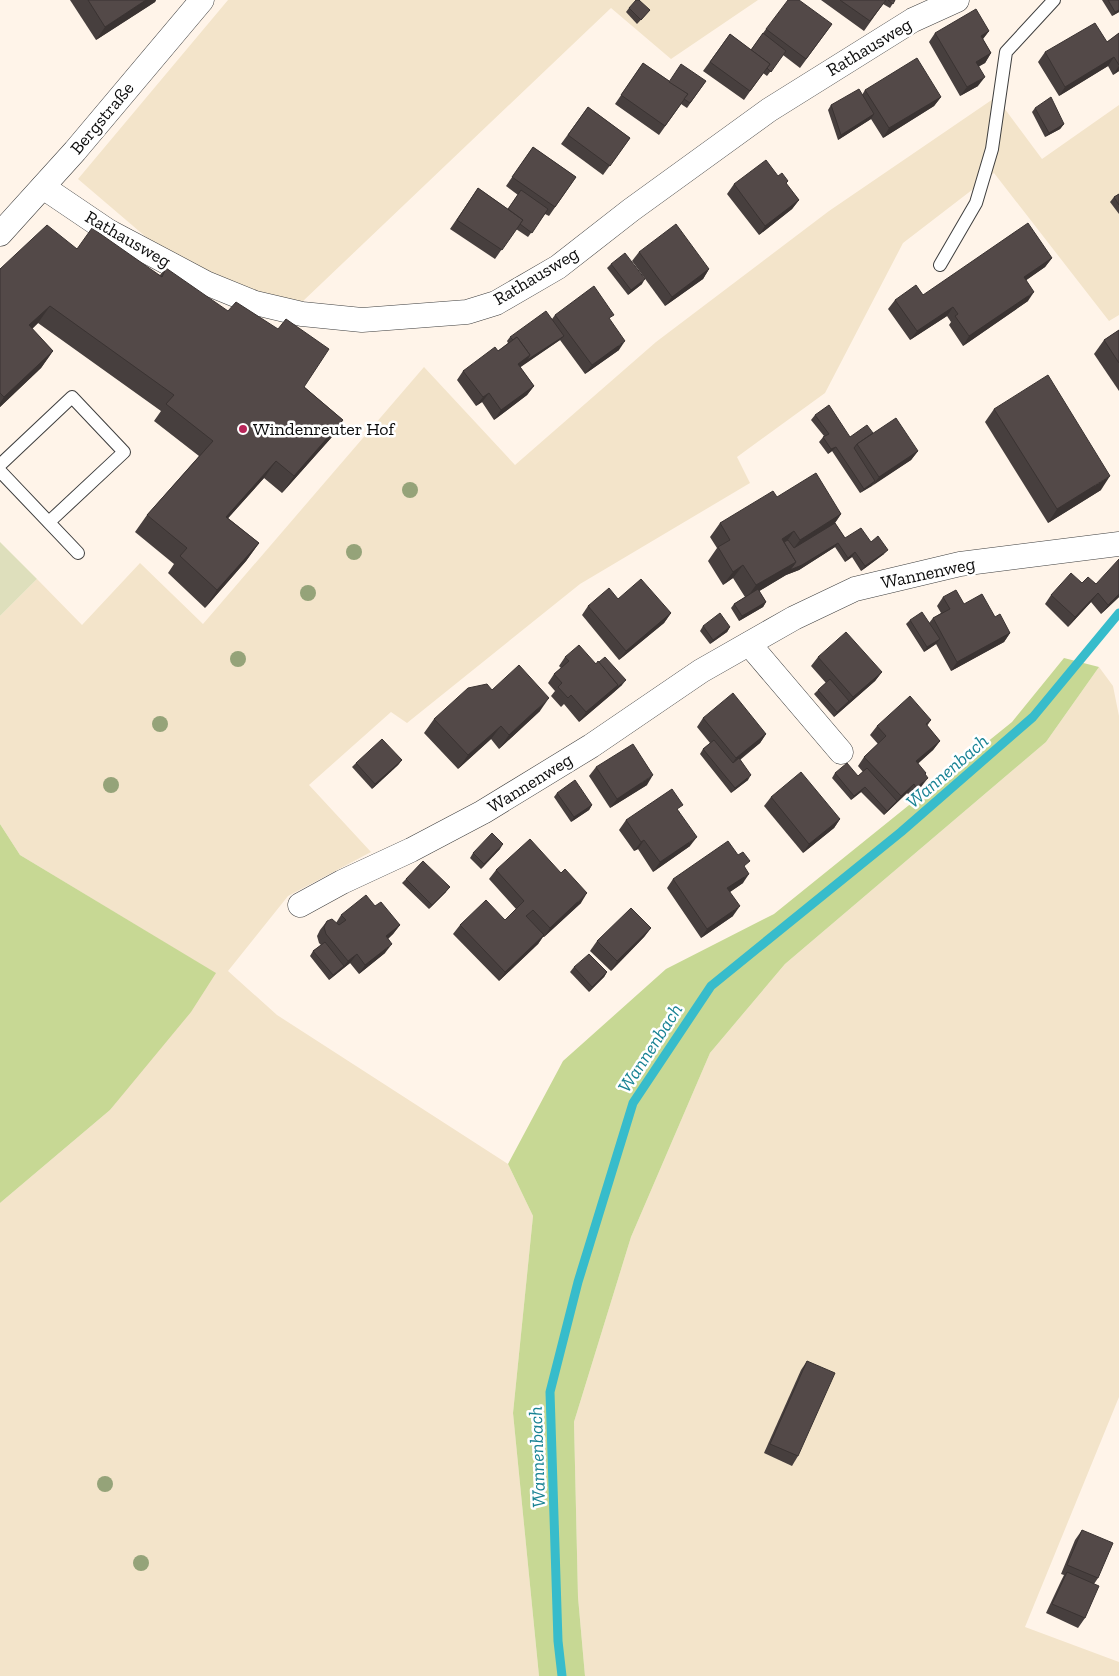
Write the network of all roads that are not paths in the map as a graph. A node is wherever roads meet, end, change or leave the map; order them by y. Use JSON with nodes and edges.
{"nodes":[{"id":1,"x":202,"y":0,"type":"edge"},
{"id":2,"x":956,"y":0,"type":"edge"},
{"id":3,"x":1054,"y":0,"type":"edge"},
{"id":4,"x":44,"y":187,"type":"junction"},
{"id":5,"x":0,"y":234,"type":"edge"},
{"id":6,"x":940,"y":265,"type":"dead end"},
{"id":7,"x":0,"y":465,"type":"edge"},
{"id":8,"x":0,"y":470,"type":"edge"},
{"id":9,"x":49,"y":522,"type":"junction"},
{"id":10,"x":1119,"y":544,"type":"edge"},
{"id":11,"x":78,"y":553,"type":"dead end"},
{"id":12,"x":749,"y":644,"type":"junction"},
{"id":13,"x":841,"y":752,"type":"dead end"},
{"id":14,"x":300,"y":905,"type":"dead end"}],
"edges":[{"from":1,"to":4,"type":"street","name":"Bergstraße"},
{"from":2,"to":4,"type":"street","name":"Rathausweg"},
{"from":3,"to":6,"type":"lane"},
{"from":4,"to":5,"type":"street","name":"Bergstraße"},
{"from":7,"to":9,"type":"lane"},
{"from":8,"to":9,"type":"lane"},
{"from":9,"to":11,"type":"lane"},
{"from":10,"to":12,"type":"street","name":"Wannenweg"},
{"from":12,"to":13,"type":"street"},
{"from":12,"to":14,"type":"street","name":"Wannenweg"}]}
